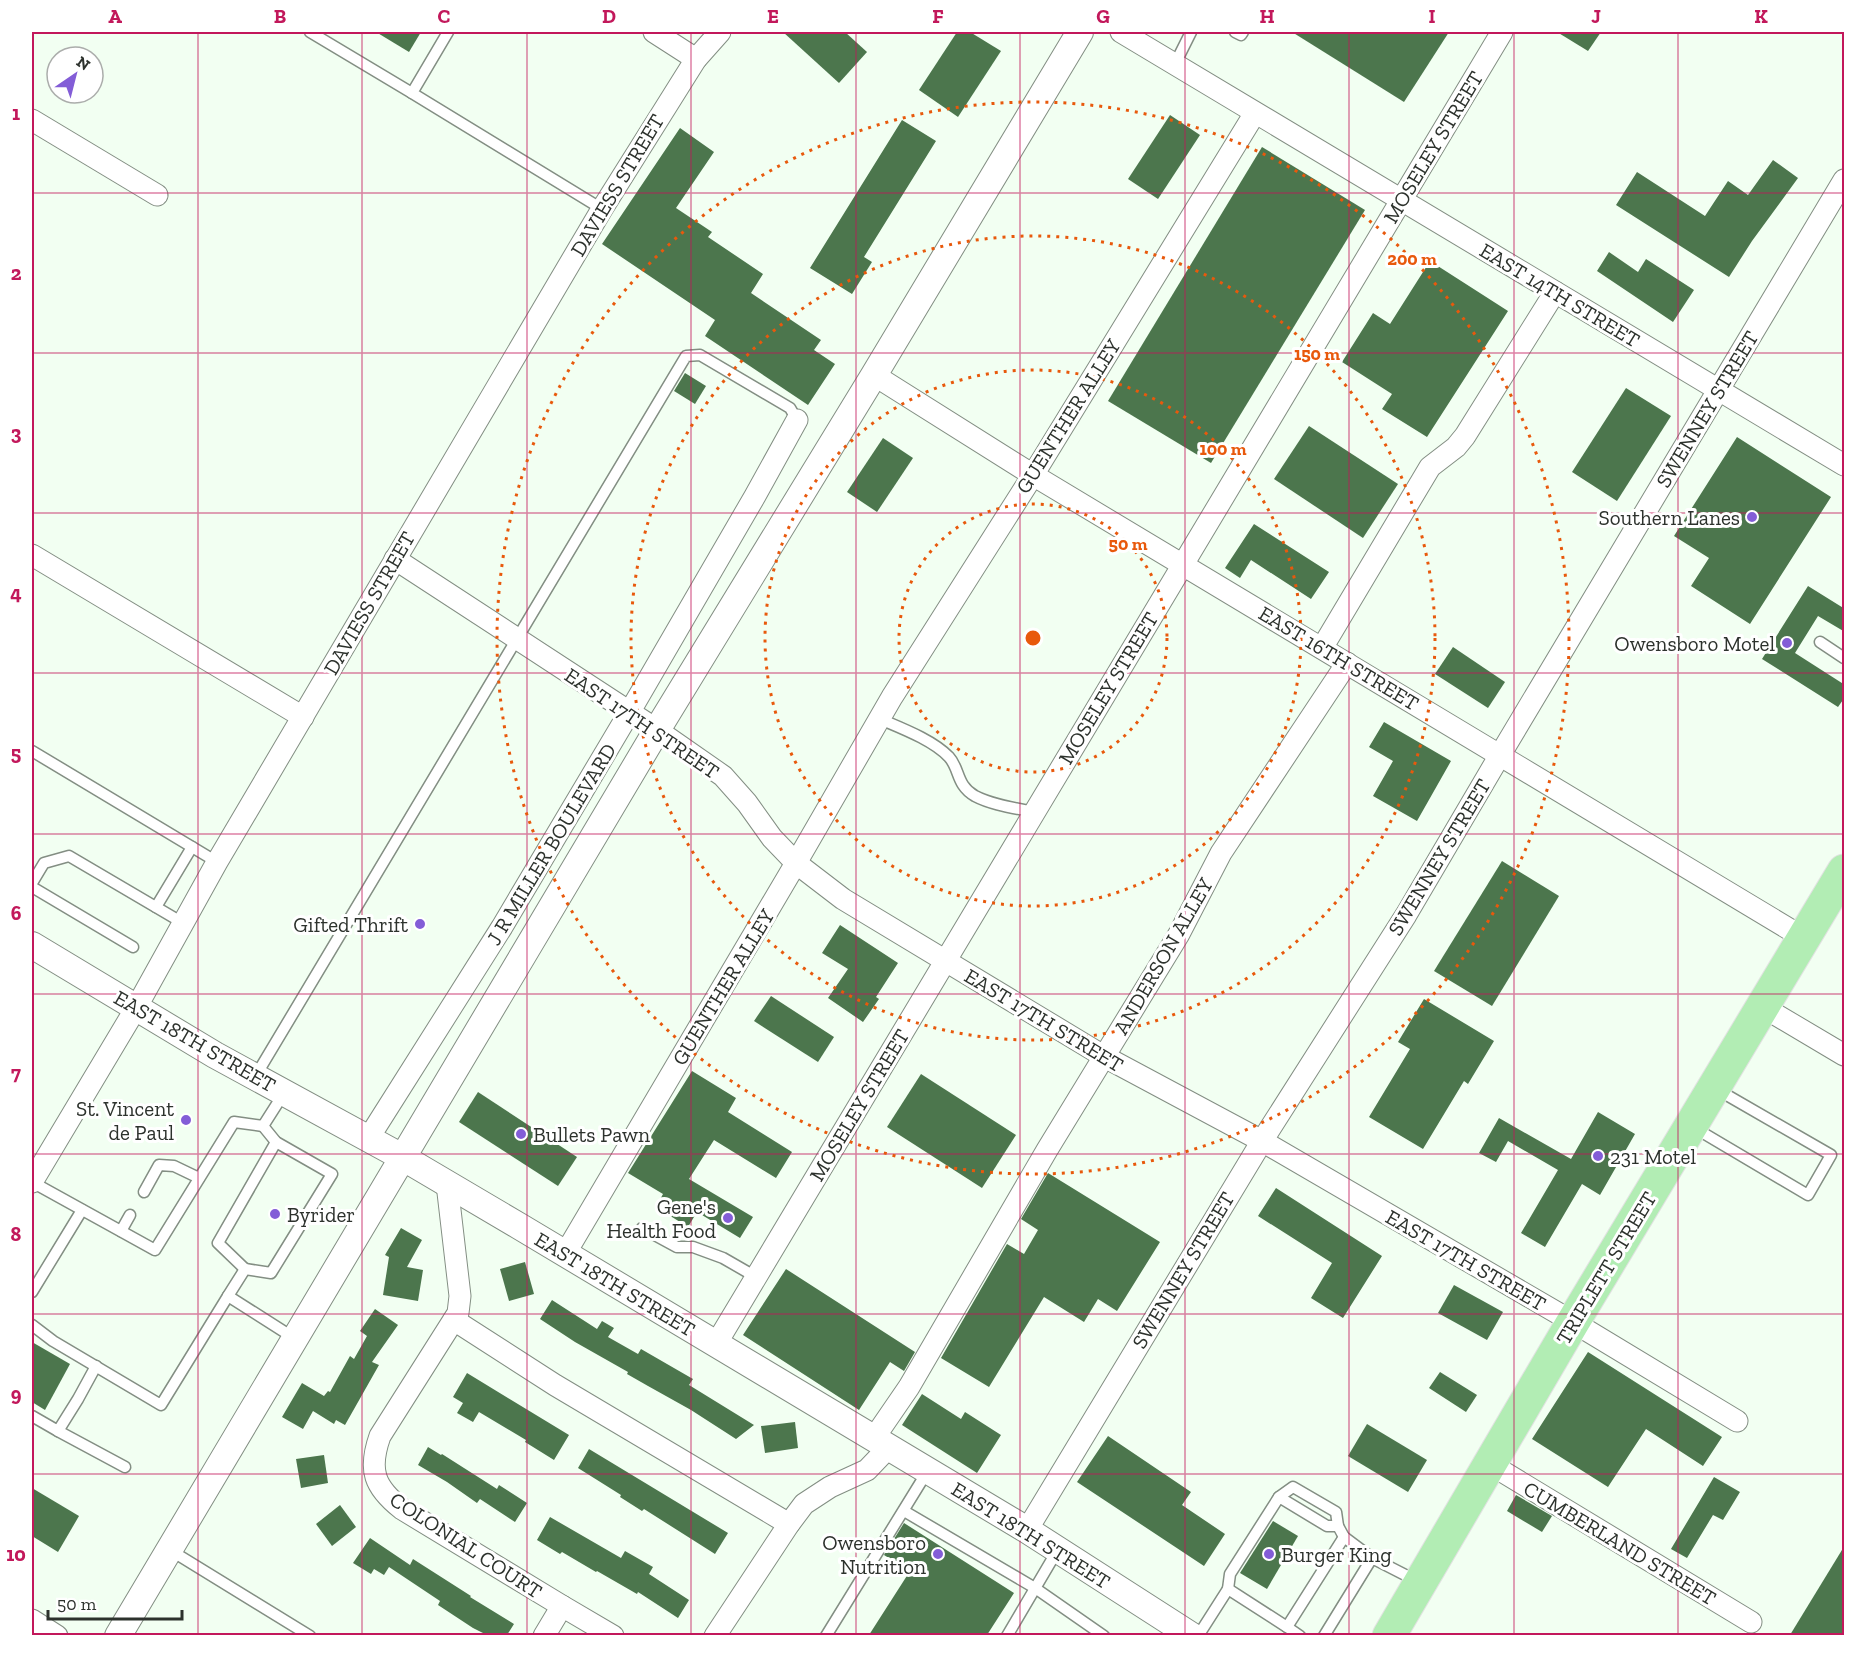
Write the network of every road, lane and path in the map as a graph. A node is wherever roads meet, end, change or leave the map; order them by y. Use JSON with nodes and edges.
{"nodes":[{"id":1,"x":310,"y":32,"type":"edge"},
{"id":2,"x":448,"y":32,"type":"edge"},
{"id":3,"x":654,"y":32,"type":"edge"},
{"id":4,"x":720,"y":32,"type":"edge"},
{"id":5,"x":1080,"y":32,"type":"edge"},
{"id":6,"x":1121,"y":32,"type":"edge"},
{"id":7,"x":1191,"y":32,"type":"edge"},
{"id":8,"x":1235,"y":32,"type":"edge"},
{"id":9,"x":1243,"y":32,"type":"edge"},
{"id":10,"x":1502,"y":32,"type":"edge"},
{"id":11,"x":696,"y":59,"type":"junction"},
{"id":12,"x":1175,"y":64,"type":"junction"},
{"id":13,"x":412,"y":93,"type":"junction"},
{"id":14,"x":1255,"y":112,"type":"junction"},
{"id":15,"x":32,"y":120,"type":"edge"},
{"id":16,"x":1845,"y":180,"type":"edge"},
{"id":17,"x":157,"y":195,"type":"dead end"},
{"id":18,"x":1401,"y":200,"type":"junction"},
{"id":19,"x":602,"y":209,"type":"junction"},
{"id":20,"x":1555,"y":292,"type":"junction"},
{"id":21,"x":874,"y":375,"type":"junction"},
{"id":22,"x":1718,"y":390,"type":"junction"},
{"id":23,"x":797,"y":420,"type":"joint"},
{"id":24,"x":1845,"y":465,"type":"edge"},
{"id":25,"x":1033,"y":475,"type":"junction"},
{"id":26,"x":32,"y":555,"type":"edge"},
{"id":27,"x":394,"y":559,"type":"junction"},
{"id":28,"x":1182,"y":565,"type":"junction"},
{"id":29,"x":517,"y":639,"type":"junction"},
{"id":30,"x":1820,"y":642,"type":"dead end"},
{"id":31,"x":1322,"y":648,"type":"junction"},
{"id":32,"x":1845,"y":658,"type":"edge"},
{"id":33,"x":1347,"y":663,"type":"junction"},
{"id":34,"x":629,"y":713,"type":"junction"},
{"id":35,"x":303,"y":717,"type":"junction"},
{"id":36,"x":879,"y":718,"type":"junction"},
{"id":37,"x":657,"y":730,"type":"junction"},
{"id":38,"x":32,"y":752,"type":"edge"},
{"id":39,"x":1500,"y":755,"type":"junction"},
{"id":40,"x":1034,"y":812,"type":"junction"},
{"id":41,"x":192,"y":847,"type":"junction"},
{"id":42,"x":217,"y":862,"type":"junction"},
{"id":43,"x":796,"y":863,"type":"junction"},
{"id":44,"x":1845,"y":871,"type":"edge"},
{"id":45,"x":32,"y":885,"type":"edge"},
{"id":46,"x":156,"y":907,"type":"junction"},
{"id":47,"x":183,"y":923,"type":"junction"},
{"id":48,"x":502,"y":927,"type":"junction"},
{"id":49,"x":1804,"y":938,"type":"junction"},
{"id":50,"x":529,"y":944,"type":"junction"},
{"id":51,"x":32,"y":945,"type":"edge"},
{"id":52,"x":133,"y":947,"type":"dead end"},
{"id":53,"x":945,"y":961,"type":"junction"},
{"id":54,"x":1763,"y":1007,"type":"junction"},
{"id":55,"x":135,"y":1008,"type":"junction"},
{"id":56,"x":1845,"y":1055,"type":"edge"},
{"id":57,"x":1105,"y":1057,"type":"junction"},
{"id":58,"x":255,"y":1077,"type":"junction"},
{"id":59,"x":1715,"y":1088,"type":"junction"},
{"id":60,"x":284,"y":1093,"type":"junction"},
{"id":61,"x":263,"y":1125,"type":"junction"},
{"id":62,"x":1692,"y":1126,"type":"junction"},
{"id":63,"x":368,"y":1139,"type":"junction"},
{"id":64,"x":1262,"y":1141,"type":"junction"},
{"id":65,"x":276,"y":1142,"type":"junction"},
{"id":66,"x":402,"y":1157,"type":"junction"},
{"id":67,"x":199,"y":1178,"type":"junction"},
{"id":68,"x":32,"y":1182,"type":"edge"},
{"id":69,"x":447,"y":1184,"type":"junction"},
{"id":70,"x":144,"y":1192,"type":"dead end"},
{"id":71,"x":82,"y":1210,"type":"junction"},
{"id":72,"x":130,"y":1215,"type":"dead end"},
{"id":73,"x":642,"y":1228,"type":"dead end"},
{"id":74,"x":121,"y":1231,"type":"junction"},
{"id":75,"x":565,"y":1254,"type":"junction"},
{"id":76,"x":245,"y":1269,"type":"junction"},
{"id":77,"x":756,"y":1277,"type":"junction"},
{"id":78,"x":32,"y":1292,"type":"edge"},
{"id":79,"x":228,"y":1296,"type":"junction"},
{"id":80,"x":454,"y":1320,"type":"junction"},
{"id":81,"x":1573,"y":1322,"type":"junction"},
{"id":82,"x":32,"y":1324,"type":"edge"},
{"id":83,"x":295,"y":1338,"type":"junction"},
{"id":84,"x":716,"y":1344,"type":"junction"},
{"id":85,"x":96,"y":1366,"type":"junction"},
{"id":86,"x":32,"y":1416,"type":"edge"},
{"id":87,"x":1737,"y":1421,"type":"dead end"},
{"id":88,"x":58,"y":1431,"type":"junction"},
{"id":89,"x":882,"y":1442,"type":"junction"},
{"id":90,"x":1490,"y":1464,"type":"junction"},
{"id":91,"x":125,"y":1467,"type":"dead end"},
{"id":92,"x":927,"y":1472,"type":"junction"},
{"id":93,"x":1279,"y":1497,"type":"junction"},
{"id":94,"x":904,"y":1511,"type":"junction"},
{"id":95,"x":789,"y":1524,"type":"junction"},
{"id":96,"x":1338,"y":1526,"type":"junction"},
{"id":97,"x":1027,"y":1530,"type":"junction"},
{"id":98,"x":1344,"y":1537,"type":"junction"},
{"id":99,"x":169,"y":1549,"type":"junction"},
{"id":100,"x":1057,"y":1551,"type":"junction"},
{"id":101,"x":1372,"y":1558,"type":"junction"},
{"id":102,"x":1420,"y":1582,"type":"junction"},
{"id":103,"x":1035,"y":1588,"type":"junction"},
{"id":104,"x":1228,"y":1590,"type":"junction"},
{"id":105,"x":562,"y":1606,"type":"junction"},
{"id":106,"x":32,"y":1620,"type":"edge"},
{"id":107,"x":1751,"y":1622,"type":"dead end"},
{"id":108,"x":1287,"y":1627,"type":"junction"},
{"id":109,"x":57,"y":1635,"type":"edge"},
{"id":110,"x":118,"y":1635,"type":"edge"},
{"id":111,"x":310,"y":1635,"type":"edge"},
{"id":112,"x":544,"y":1635,"type":"edge"},
{"id":113,"x":613,"y":1635,"type":"edge"},
{"id":114,"x":715,"y":1635,"type":"edge"},
{"id":115,"x":826,"y":1635,"type":"edge"},
{"id":116,"x":1007,"y":1635,"type":"edge"},
{"id":117,"x":1104,"y":1635,"type":"edge"},
{"id":118,"x":1192,"y":1635,"type":"edge"},
{"id":119,"x":1198,"y":1635,"type":"edge"},
{"id":120,"x":1300,"y":1635,"type":"edge"},
{"id":121,"x":1324,"y":1635,"type":"edge"},
{"id":122,"x":1389,"y":1635,"type":"edge"}],
"edges":[{"from":1,"to":13,"type":"lane"},
{"from":2,"to":13,"type":"lane"},
{"from":3,"to":11,"type":"street"},
{"from":4,"to":11,"type":"street","name":"DAVIESS STREET"},
{"from":5,"to":21,"type":"street"},
{"from":6,"to":12,"type":"street","name":"EAST 14TH STREET"},
{"from":7,"to":12,"type":"lane"},
{"from":8,"to":9,"type":"lane"},
{"from":10,"to":18,"type":"street","name":"MOSELEY STREET"},
{"from":11,"to":19,"type":"street","name":"DAVIESS STREET"},
{"from":12,"to":14,"type":"street","name":"EAST 14TH STREET"},
{"from":13,"to":19,"type":"lane"},
{"from":14,"to":18,"type":"street","name":"EAST 14TH STREET"},
{"from":14,"to":25,"type":"street","name":"GUENTHER ALLEY"},
{"from":15,"to":17,"type":"street"},
{"from":16,"to":22,"type":"street","name":"SWENNEY STREET"},
{"from":18,"to":20,"type":"street","name":"EAST 14TH STREET"},
{"from":18,"to":28,"type":"street","name":"MOSELEY STREET"},
{"from":19,"to":27,"type":"street","name":"DAVIESS STREET"},
{"from":20,"to":22,"type":"street","name":"EAST 14TH STREET"},
{"from":20,"to":31,"type":"street"},
{"from":21,"to":25,"type":"street","name":"EAST 16TH STREET"},
{"from":21,"to":37,"type":"street"},
{"from":22,"to":24,"type":"street","name":"EAST 14TH STREET"},
{"from":22,"to":39,"type":"street","name":"SWENNEY STREET"},
{"from":23,"to":29,"type":"lane"},
{"from":23,"to":34,"type":"street","name":"J R MILLER BOULEVARD"},
{"from":25,"to":28,"type":"street","name":"EAST 16TH STREET"},
{"from":25,"to":36,"type":"street","name":"GUENTHER ALLEY"},
{"from":26,"to":35,"type":"street"},
{"from":27,"to":29,"type":"street","name":"EAST 17TH STREET"},
{"from":27,"to":35,"type":"street","name":"DAVIESS STREET"},
{"from":28,"to":31,"type":"street","name":"EAST 16TH STREET"},
{"from":28,"to":40,"type":"street","name":"MOSELEY STREET"},
{"from":29,"to":34,"type":"street","name":"EAST 17TH STREET"},
{"from":29,"to":58,"type":"lane"},
{"from":30,"to":32,"type":"lane"},
{"from":31,"to":33,"type":"street","name":"EAST 16TH STREET"},
{"from":33,"to":39,"type":"street","name":"EAST 16TH STREET"},
{"from":33,"to":57,"type":"street","name":"ANDERSON ALLEY"},
{"from":34,"to":37,"type":"street","name":"EAST 17TH STREET"},
{"from":34,"to":48,"type":"street","name":"J R MILLER BOULEVARD"},
{"from":35,"to":42,"type":"street","name":"DAVIESS STREET"},
{"from":36,"to":40,"type":"lane"},
{"from":36,"to":43,"type":"street","name":"GUENTHER ALLEY"},
{"from":37,"to":43,"type":"street","name":"EAST 17TH STREET"},
{"from":37,"to":50,"type":"street"},
{"from":38,"to":41,"type":"lane"},
{"from":39,"to":49,"type":"street","name":"EAST 16TH STREET"},
{"from":39,"to":64,"type":"street","name":"SWENNEY STREET"},
{"from":40,"to":53,"type":"street","name":"MOSELEY STREET"},
{"from":41,"to":42,"type":"lane"},
{"from":41,"to":46,"type":"lane"},
{"from":42,"to":47,"type":"street","name":"DAVIESS STREET"},
{"from":43,"to":53,"type":"street","name":"EAST 17TH STREET"},
{"from":43,"to":75,"type":"street","name":"GUENTHER ALLEY"},
{"from":44,"to":49,"type":"main road","name":"TRIPLETT STREET"},
{"from":45,"to":46,"type":"lane"},
{"from":45,"to":52,"type":"lane"},
{"from":46,"to":47,"type":"lane"},
{"from":47,"to":55,"type":"street","name":"DAVIESS STREET"},
{"from":48,"to":50,"type":"street"},
{"from":48,"to":63,"type":"street","name":"J R MILLER BOULEVARD"},
{"from":49,"to":54,"type":"main road","name":"TRIPLETT STREET"},
{"from":50,"to":66,"type":"street"},
{"from":51,"to":55,"type":"street","name":"EAST 18TH STREET"},
{"from":53,"to":57,"type":"street","name":"EAST 17TH STREET"},
{"from":53,"to":77,"type":"street","name":"MOSELEY STREET"},
{"from":54,"to":56,"type":"street"},
{"from":54,"to":59,"type":"main road","name":"TRIPLETT STREET"},
{"from":55,"to":58,"type":"street","name":"EAST 18TH STREET"},
{"from":55,"to":68,"type":"street","name":"DAVIESS STREET"},
{"from":57,"to":64,"type":"street","name":"EAST 17TH STREET"},
{"from":57,"to":89,"type":"street","name":"ANDERSON ALLEY"},
{"from":58,"to":60,"type":"street","name":"EAST 18TH STREET"},
{"from":59,"to":62,"type":"main road","name":"TRIPLETT STREET"},
{"from":59,"to":62,"type":"lane"},
{"from":60,"to":61,"type":"lane"},
{"from":60,"to":63,"type":"street","name":"EAST 18TH STREET"},
{"from":61,"to":65,"type":"lane"},
{"from":61,"to":67,"type":"lane"},
{"from":62,"to":81,"type":"main road","name":"TRIPLETT STREET"},
{"from":63,"to":66,"type":"street","name":"EAST 18TH STREET"},
{"from":64,"to":81,"type":"street","name":"EAST 17TH STREET"},
{"from":64,"to":97,"type":"street","name":"SWENNEY STREET"},
{"from":65,"to":76,"type":"lane"},
{"from":65,"to":76,"type":"lane"},
{"from":66,"to":69,"type":"street","name":"EAST 18TH STREET"},
{"from":66,"to":83,"type":"street"},
{"from":67,"to":70,"type":"lane"},
{"from":67,"to":74,"type":"lane"},
{"from":68,"to":71,"type":"lane"},
{"from":69,"to":75,"type":"street","name":"EAST 18TH STREET"},
{"from":69,"to":80,"type":"street","name":"COLONIAL COURT"},
{"from":71,"to":74,"type":"lane"},
{"from":71,"to":78,"type":"lane"},
{"from":72,"to":74,"type":"lane"},
{"from":73,"to":77,"type":"lane"},
{"from":75,"to":84,"type":"street","name":"EAST 18TH STREET"},
{"from":76,"to":79,"type":"lane"},
{"from":77,"to":84,"type":"street","name":"MOSELEY STREET"},
{"from":79,"to":83,"type":"lane"},
{"from":79,"to":85,"type":"lane"},
{"from":80,"to":95,"type":"street"},
{"from":80,"to":105,"type":"street","name":"COLONIAL COURT"},
{"from":81,"to":87,"type":"street","name":"EAST 17TH STREET"},
{"from":81,"to":90,"type":"main road","name":"TRIPLETT STREET"},
{"from":82,"to":85,"type":"lane"},
{"from":83,"to":99,"type":"street"},
{"from":84,"to":89,"type":"street","name":"EAST 18TH STREET"},
{"from":85,"to":88,"type":"lane"},
{"from":86,"to":88,"type":"lane"},
{"from":88,"to":91,"type":"lane"},
{"from":89,"to":92,"type":"street","name":"EAST 18TH STREET"},
{"from":89,"to":95,"type":"street"},
{"from":90,"to":102,"type":"main road","name":"TRIPLETT STREET"},
{"from":90,"to":107,"type":"street","name":"CUMBERLAND STREET"},
{"from":92,"to":94,"type":"lane"},
{"from":92,"to":97,"type":"street","name":"EAST 18TH STREET"},
{"from":93,"to":96,"type":"lane"},
{"from":93,"to":96,"type":"lane"},
{"from":93,"to":104,"type":"lane"},
{"from":94,"to":103,"type":"lane"},
{"from":94,"to":115,"type":"lane"},
{"from":95,"to":114,"type":"street"},
{"from":96,"to":98,"type":"lane"},
{"from":97,"to":100,"type":"street","name":"EAST 18TH STREET"},
{"from":98,"to":101,"type":"lane"},
{"from":98,"to":108,"type":"lane"},
{"from":99,"to":110,"type":"street"},
{"from":99,"to":111,"type":"lane"},
{"from":100,"to":103,"type":"lane"},
{"from":100,"to":118,"type":"street","name":"EAST 18TH STREET"},
{"from":101,"to":102,"type":"lane"},
{"from":101,"to":121,"type":"lane"},
{"from":102,"to":122,"type":"main road","name":"TRIPLETT STREET"},
{"from":103,"to":116,"type":"lane"},
{"from":103,"to":117,"type":"lane"},
{"from":104,"to":108,"type":"lane"},
{"from":104,"to":119,"type":"lane"},
{"from":105,"to":112,"type":"street","name":"COLONIAL COURT"},
{"from":105,"to":113,"type":"street","name":"COLONIAL COURT"},
{"from":106,"to":109,"type":"street"},
{"from":108,"to":120,"type":"lane"}]}
